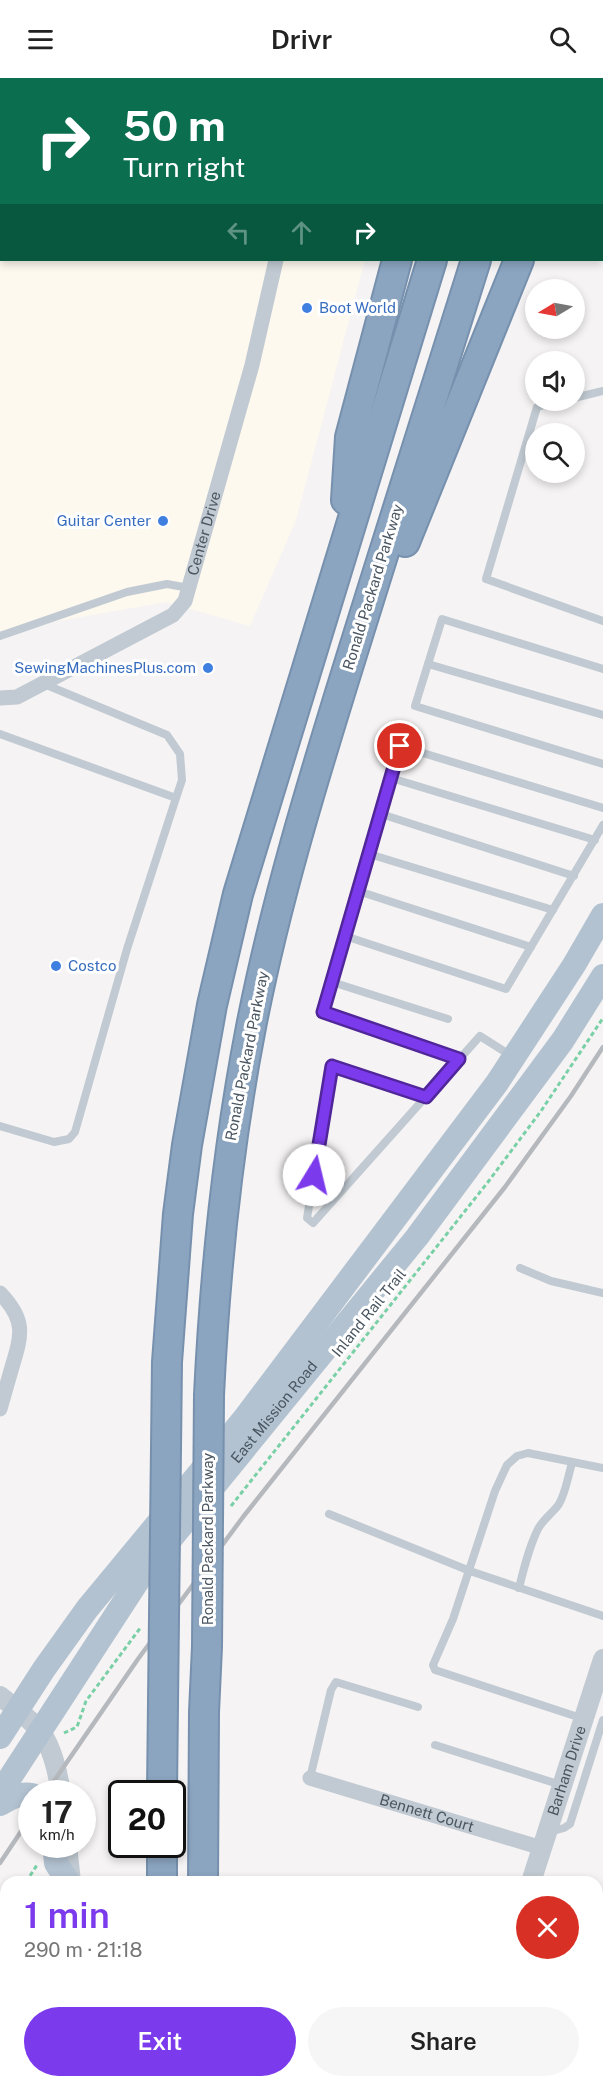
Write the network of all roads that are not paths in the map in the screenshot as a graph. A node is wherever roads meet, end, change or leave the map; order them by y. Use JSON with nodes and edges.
{"nodes":[{"id":1,"x":276,"y":261,"type":"edge"},
{"id":2,"x":397,"y":261,"type":"edge"},
{"id":3,"x":432,"y":261,"type":"edge"},
{"id":4,"x":476,"y":261,"type":"edge"},
{"id":5,"x":519,"y":261,"type":"edge"},
{"id":6,"x":603,"y":391,"type":"edge"},
{"id":7,"x":585,"y":395,"type":"edge"},
{"id":8,"x":536,"y":411,"type":"edge"},
{"id":9,"x":342,"y":556,"type":"junction"},
{"id":10,"x":189,"y":588,"type":"junction"},
{"id":11,"x":603,"y":621,"type":"edge"},
{"id":12,"x":0,"y":636,"type":"edge"},
{"id":13,"x":354,"y":646,"type":"junction"},
{"id":14,"x":428,"y":663,"type":"junction"},
{"id":15,"x":603,"y":669,"type":"edge"},
{"id":16,"x":43,"y":683,"type":"junction"},
{"id":17,"x":0,"y":698,"type":"edge"},
{"id":18,"x":603,"y":715,"type":"edge"},
{"id":19,"x":0,"y":734,"type":"edge"},
{"id":20,"x":603,"y":764,"type":"edge"},
{"id":21,"x":391,"y":778,"type":"junction"},
{"id":22,"x":176,"y":798,"type":"junction"},
{"id":23,"x":603,"y":808,"type":"edge"},
{"id":24,"x":381,"y":814,"type":"junction"},
{"id":25,"x":603,"y":825,"type":"edge"},
{"id":26,"x":595,"y":840,"type":"junction"},
{"id":27,"x":369,"y":854,"type":"junction"},
{"id":28,"x":574,"y":876,"type":"junction"},
{"id":29,"x":358,"y":891,"type":"junction"},
{"id":30,"x":553,"y":910,"type":"junction"},
{"id":31,"x":603,"y":915,"type":"edge"},
{"id":32,"x":345,"y":936,"type":"junction"},
{"id":33,"x":531,"y":947,"type":"junction"},
{"id":34,"x":603,"y":976,"type":"edge"},
{"id":35,"x":332,"y":982,"type":"junction"},
{"id":36,"x":448,"y":1019,"type":"dead end"},
{"id":37,"x":514,"y":1058,"type":"junction"},
{"id":38,"x":459,"y":1059,"type":"junction"},
{"id":39,"x":426,"y":1097,"type":"junction"},
{"id":40,"x":520,"y":1100,"type":"junction"},
{"id":41,"x":0,"y":1126,"type":"edge"},
{"id":42,"x":520,"y":1268,"type":"dead end"},
{"id":43,"x":0,"y":1293,"type":"edge"},
{"id":44,"x":603,"y":1293,"type":"edge"},
{"id":45,"x":0,"y":1409,"type":"edge"},
{"id":46,"x":572,"y":1463,"type":"junction"},
{"id":47,"x":603,"y":1468,"type":"edge"},
{"id":48,"x":329,"y":1514,"type":"dead end"},
{"id":49,"x":470,"y":1571,"type":"junction"},
{"id":50,"x":519,"y":1588,"type":"junction"},
{"id":51,"x":603,"y":1616,"type":"edge"},
{"id":52,"x":603,"y":1659,"type":"edge"},
{"id":53,"x":9,"y":1704,"type":"edge"},
{"id":54,"x":418,"y":1707,"type":"dead end"},
{"id":55,"x":204,"y":1712,"type":"junction"},
{"id":56,"x":593,"y":1719,"type":"edge"},
{"id":57,"x":40,"y":1730,"type":"junction"},
{"id":58,"x":0,"y":1737,"type":"edge"},
{"id":59,"x":435,"y":1745,"type":"dead end"},
{"id":60,"x":310,"y":1778,"type":"joint"},
{"id":61,"x":59,"y":1780,"type":"edge"},
{"id":62,"x":162,"y":1780,"type":"edge"},
{"id":63,"x":562,"y":1785,"type":"junction"},
{"id":64,"x":0,"y":1793,"type":"edge"},
{"id":65,"x":18,"y":1796,"type":"edge"},
{"id":66,"x":0,"y":1804,"type":"edge"},
{"id":67,"x":545,"y":1840,"type":"junction"},
{"id":68,"x":55,"y":1858,"type":"edge"},
{"id":69,"x":68,"y":1858,"type":"edge"},
{"id":70,"x":162,"y":1858,"type":"edge"},
{"id":71,"x":65,"y":1876,"type":"edge"},
{"id":72,"x":69,"y":1876,"type":"edge"},
{"id":73,"x":162,"y":1876,"type":"edge"},
{"id":74,"x":203,"y":1876,"type":"edge"},
{"id":75,"x":219,"y":1876,"type":"edge"},
{"id":76,"x":533,"y":1876,"type":"edge"}],
"edges":[{"from":1,"to":10,"type":"street","name":"Center Drive"},
{"from":2,"to":9,"type":"highway"},
{"from":3,"to":9,"type":"highway"},
{"from":4,"to":13,"type":"highway","name":"Ronald Packard Parkway"},
{"from":5,"to":13,"type":"highway"},
{"from":6,"to":7,"type":"lane"},
{"from":8,"to":11,"type":"lane"},
{"from":9,"to":62,"type":"highway","bridge":true},
{"from":10,"to":12,"type":"lane"},
{"from":10,"to":16,"type":"street","name":"Center Drive"},
{"from":13,"to":55,"type":"highway","name":"Ronald Packard Parkway","bridge":true},
{"from":14,"to":15,"type":"lane"},
{"from":14,"to":18,"type":"lane"},
{"from":14,"to":20,"type":"lane"},
{"from":16,"to":17,"type":"street","name":"Center Drive"},
{"from":16,"to":22,"type":"lane"},
{"from":19,"to":22,"type":"lane"},
{"from":21,"to":23,"type":"lane"},
{"from":21,"to":24,"type":"lane"},
{"from":21,"to":26,"type":"lane"},
{"from":22,"to":41,"type":"lane"},
{"from":24,"to":27,"type":"lane"},
{"from":24,"to":28,"type":"lane"},
{"from":25,"to":26,"type":"lane"},
{"from":26,"to":28,"type":"lane"},
{"from":27,"to":29,"type":"lane"},
{"from":27,"to":30,"type":"lane"},
{"from":28,"to":30,"type":"lane"},
{"from":29,"to":32,"type":"lane"},
{"from":29,"to":33,"type":"lane"},
{"from":30,"to":33,"type":"lane"},
{"from":31,"to":37,"type":"main road","name":"East Mission Road"},
{"from":32,"to":33,"type":"lane"},
{"from":32,"to":35,"type":"lane"},
{"from":34,"to":40,"type":"main road","name":"East Mission Road"},
{"from":35,"to":36,"type":"lane"},
{"from":35,"to":38,"type":"lane"},
{"from":37,"to":38,"type":"lane"},
{"from":37,"to":40,"type":"main road"},
{"from":37,"to":53,"type":"main road","name":"East Mission Road"},
{"from":38,"to":39,"type":"lane"},
{"from":39,"to":39,"type":"lane"},
{"from":40,"to":57,"type":"main road","name":"East Mission Road"},
{"from":42,"to":44,"type":"lane"},
{"from":43,"to":45,"type":"street"},
{"from":46,"to":47,"type":"lane"},
{"from":46,"to":49,"type":"lane"},
{"from":46,"to":50,"type":"lane"},
{"from":48,"to":49,"type":"lane"},
{"from":49,"to":50,"type":"lane"},
{"from":49,"to":56,"type":"lane"},
{"from":50,"to":51,"type":"lane"},
{"from":52,"to":56,"type":"street","name":"Barham Drive"},
{"from":53,"to":57,"type":"street"},
{"from":53,"to":58,"type":"main road","name":"East Mission Road"},
{"from":54,"to":60,"type":"lane"},
{"from":55,"to":74,"type":"highway","name":"Ronald Packard Parkway"},
{"from":55,"to":75,"type":"highway"},
{"from":56,"to":63,"type":"street","name":"Barham Drive"},
{"from":56,"to":67,"type":"lane"},
{"from":57,"to":61,"type":"street"},
{"from":57,"to":64,"type":"main road","name":"East Mission Road"},
{"from":59,"to":63,"type":"lane"},
{"from":60,"to":67,"type":"street","name":"Bennett Court"},
{"from":63,"to":67,"type":"street","name":"Barham Drive"},
{"from":65,"to":66,"type":"main road"},
{"from":67,"to":76,"type":"street","name":"Barham Drive"},
{"from":68,"to":71,"type":"main road"},
{"from":69,"to":72,"type":"street"},
{"from":70,"to":73,"type":"highway"}]}
